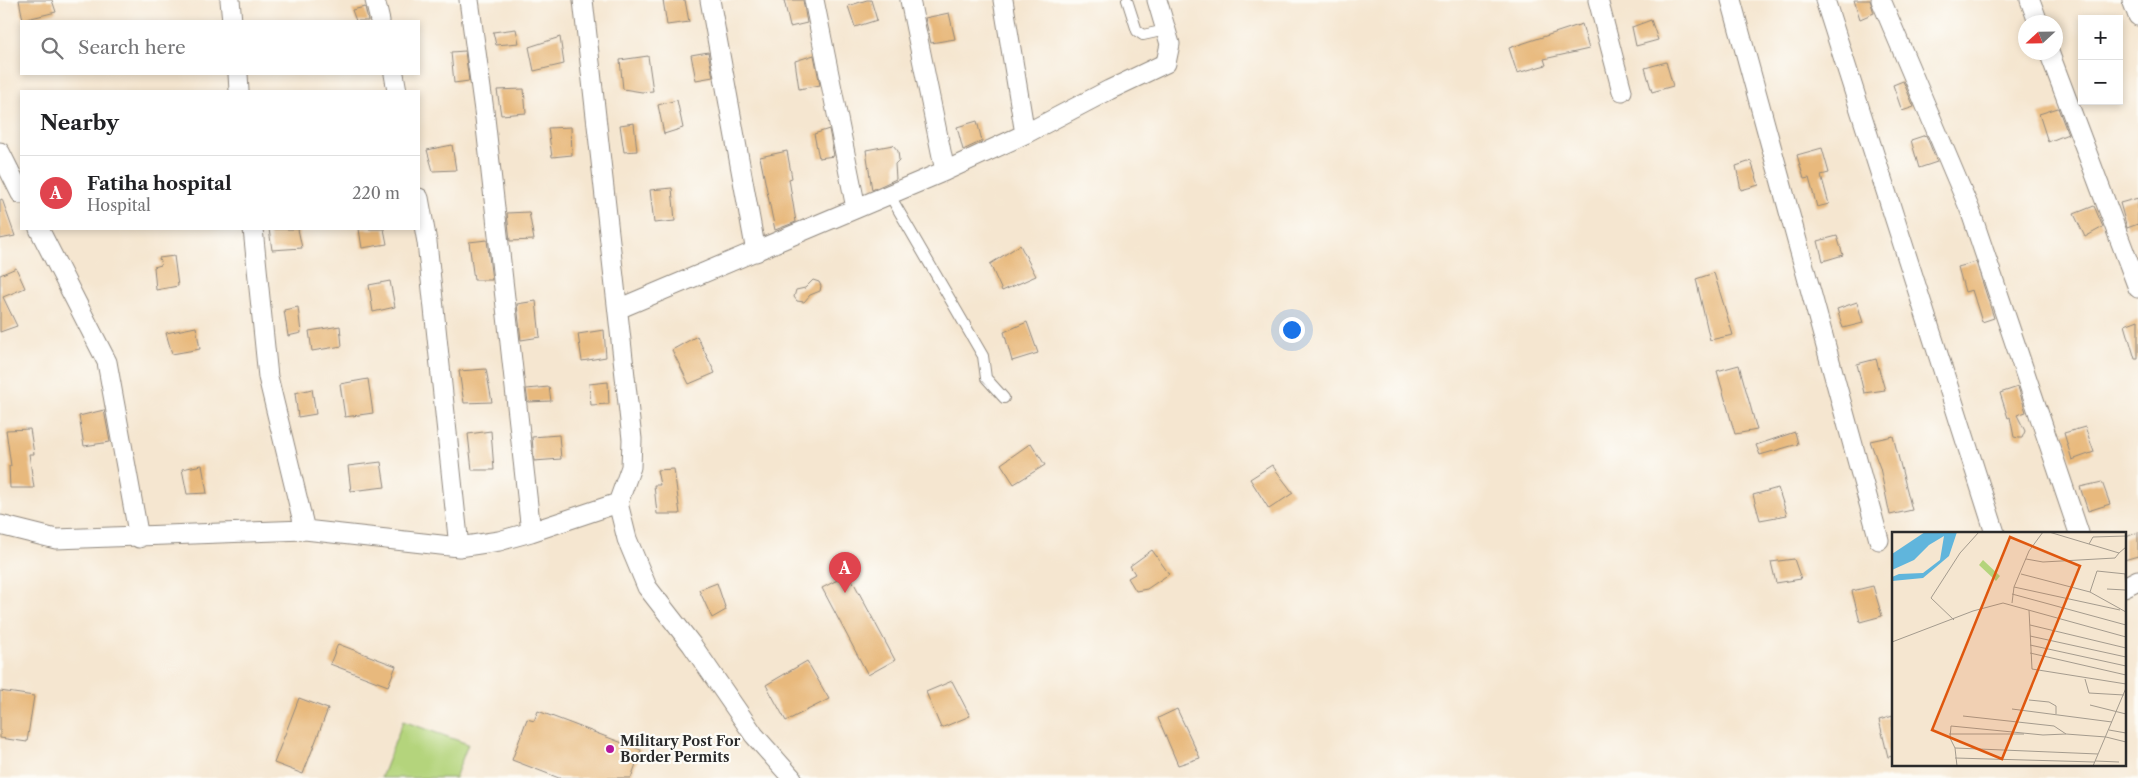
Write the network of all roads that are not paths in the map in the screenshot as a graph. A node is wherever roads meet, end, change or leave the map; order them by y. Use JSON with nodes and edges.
{"nodes":[{"id":1,"x":230,"y":0,"type":"edge"},
{"id":2,"x":375,"y":0,"type":"edge"},
{"id":3,"x":469,"y":0,"type":"edge"},
{"id":4,"x":583,"y":0,"type":"edge"},
{"id":5,"x":710,"y":0,"type":"edge"},
{"id":6,"x":814,"y":0,"type":"edge"},
{"id":7,"x":910,"y":0,"type":"edge"},
{"id":8,"x":1003,"y":0,"type":"edge"},
{"id":9,"x":1127,"y":0,"type":"edge"},
{"id":10,"x":1157,"y":0,"type":"edge"},
{"id":11,"x":1598,"y":0,"type":"edge"},
{"id":12,"x":1730,"y":0,"type":"edge"},
{"id":13,"x":1825,"y":0,"type":"edge"},
{"id":14,"x":1881,"y":0,"type":"edge"},
{"id":15,"x":2030,"y":0,"type":"edge"},
{"id":16,"x":2132,"y":0,"type":"edge"},
{"id":17,"x":2035,"y":15,"type":"edge"},
{"id":18,"x":2138,"y":16,"type":"edge"},
{"id":19,"x":232,"y":20,"type":"edge"},
{"id":20,"x":380,"y":20,"type":"edge"},
{"id":21,"x":1166,"y":30,"type":"junction"},
{"id":22,"x":2052,"y":60,"type":"edge"},
{"id":23,"x":238,"y":75,"type":"edge"},
{"id":24,"x":394,"y":75,"type":"edge"},
{"id":25,"x":239,"y":90,"type":"edge"},
{"id":26,"x":397,"y":90,"type":"edge"},
{"id":27,"x":1622,"y":91,"type":"dead end"},
{"id":28,"x":1025,"y":134,"type":"junction"},
{"id":29,"x":0,"y":152,"type":"edge"},
{"id":30,"x":945,"y":171,"type":"junction"},
{"id":31,"x":20,"y":192,"type":"edge"},
{"id":32,"x":889,"y":194,"type":"junction"},
{"id":33,"x":420,"y":204,"type":"edge"},
{"id":34,"x":856,"y":208,"type":"junction"},
{"id":35,"x":40,"y":230,"type":"edge"},
{"id":36,"x":253,"y":230,"type":"edge"},
{"id":37,"x":756,"y":252,"type":"junction"},
{"id":38,"x":2138,"y":288,"type":"edge"},
{"id":39,"x":618,"y":309,"type":"junction"},
{"id":40,"x":1004,"y":398,"type":"dead end"},
{"id":41,"x":618,"y":503,"type":"junction"},
{"id":42,"x":0,"y":525,"type":"edge"},
{"id":43,"x":305,"y":530,"type":"junction"},
{"id":44,"x":531,"y":532,"type":"junction"},
{"id":45,"x":1995,"y":532,"type":"edge"},
{"id":46,"x":2079,"y":532,"type":"edge"},
{"id":47,"x":139,"y":538,"type":"junction"},
{"id":48,"x":1879,"y":540,"type":"dead end"},
{"id":49,"x":458,"y":547,"type":"junction"},
{"id":50,"x":2138,"y":580,"type":"edge"},
{"id":51,"x":2126,"y":586,"type":"edge"},
{"id":52,"x":792,"y":778,"type":"edge"}],
"edges":[{"from":1,"to":19,"type":"street"},
{"from":2,"to":20,"type":"street"},
{"from":3,"to":44,"type":"street"},
{"from":4,"to":39,"type":"street"},
{"from":5,"to":37,"type":"street"},
{"from":6,"to":34,"type":"street"},
{"from":7,"to":30,"type":"street"},
{"from":8,"to":28,"type":"street"},
{"from":9,"to":21,"type":"lane"},
{"from":10,"to":21,"type":"street"},
{"from":11,"to":27,"type":"street"},
{"from":12,"to":48,"type":"street"},
{"from":13,"to":45,"type":"street"},
{"from":14,"to":46,"type":"street"},
{"from":15,"to":17,"type":"street"},
{"from":16,"to":18,"type":"street"},
{"from":21,"to":28,"type":"street"},
{"from":22,"to":38,"type":"street"},
{"from":23,"to":25,"type":"street"},
{"from":24,"to":26,"type":"street"},
{"from":28,"to":30,"type":"street"},
{"from":29,"to":31,"type":"street"},
{"from":30,"to":32,"type":"street"},
{"from":32,"to":34,"type":"street"},
{"from":32,"to":40,"type":"lane"},
{"from":33,"to":49,"type":"street"},
{"from":34,"to":37,"type":"street"},
{"from":35,"to":47,"type":"street"},
{"from":36,"to":43,"type":"street"},
{"from":37,"to":39,"type":"street"},
{"from":39,"to":41,"type":"street"},
{"from":41,"to":44,"type":"street"},
{"from":41,"to":52,"type":"street"},
{"from":42,"to":47,"type":"street"},
{"from":43,"to":47,"type":"street"},
{"from":43,"to":49,"type":"street"},
{"from":44,"to":49,"type":"street"},
{"from":50,"to":51,"type":"street"}]}
